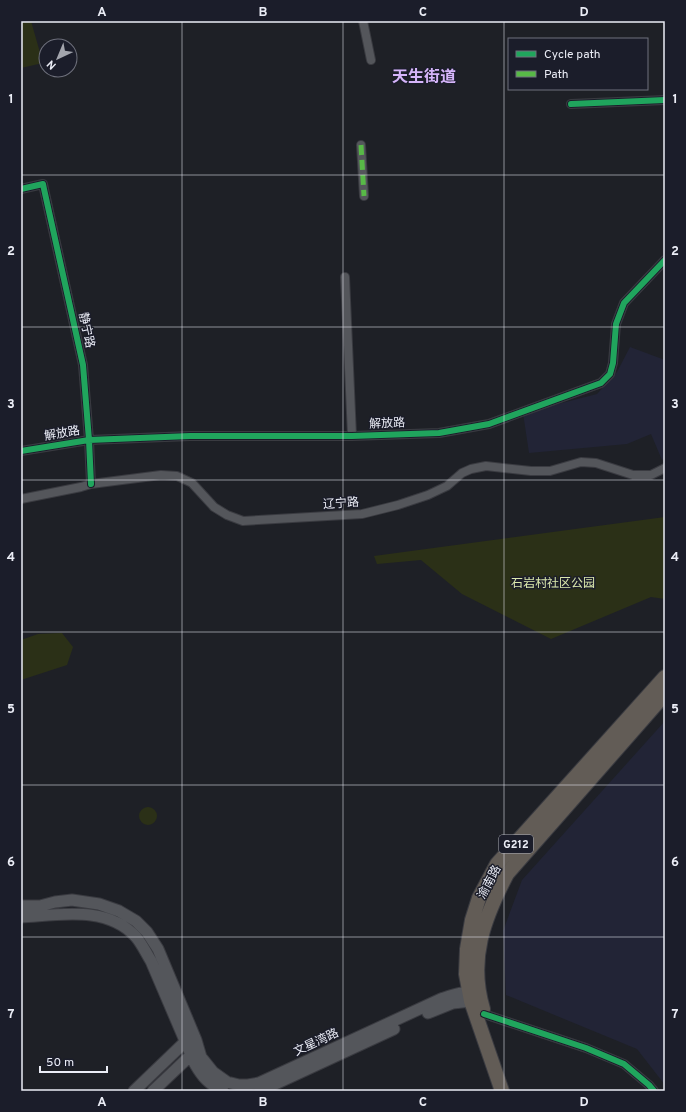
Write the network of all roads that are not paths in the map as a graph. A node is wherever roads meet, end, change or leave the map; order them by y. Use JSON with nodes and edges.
{"nodes":[{"id":1,"x":363,"y":21,"type":"edge"},
{"id":2,"x":371,"y":60,"type":"dead end"},
{"id":3,"x":665,"y":100,"type":"edge"},
{"id":4,"x":571,"y":104,"type":"dead end"},
{"id":5,"x":361,"y":145,"type":"dead end"},
{"id":6,"x":21,"y":189,"type":"edge"},
{"id":7,"x":364,"y":196,"type":"dead end"},
{"id":8,"x":665,"y":260,"type":"edge"},
{"id":9,"x":345,"y":277,"type":"dead end"},
{"id":10,"x":352,"y":436,"type":"junction"},
{"id":11,"x":89,"y":440,"type":"junction"},
{"id":12,"x":21,"y":452,"type":"edge"},
{"id":13,"x":665,"y":468,"type":"edge"},
{"id":14,"x":91,"y":484,"type":"junction"},
{"id":15,"x":21,"y":499,"type":"edge"},
{"id":16,"x":665,"y":677,"type":"edge"},
{"id":17,"x":665,"y":694,"type":"edge"},
{"id":18,"x":21,"y":906,"type":"edge"},
{"id":19,"x":21,"y":917,"type":"edge"},
{"id":20,"x":472,"y":996,"type":"junction"},
{"id":21,"x":484,"y":1014,"type":"junction"},
{"id":22,"x":190,"y":1041,"type":"junction"},
{"id":23,"x":491,"y":1049,"type":"junction"},
{"id":24,"x":191,"y":1055,"type":"junction"},
{"id":25,"x":134,"y":1091,"type":"edge"},
{"id":26,"x":153,"y":1091,"type":"edge"},
{"id":27,"x":223,"y":1091,"type":"edge"},
{"id":28,"x":260,"y":1091,"type":"edge"},
{"id":29,"x":502,"y":1091,"type":"edge"},
{"id":30,"x":511,"y":1091,"type":"edge"},
{"id":31,"x":654,"y":1091,"type":"edge"}],
"edges":[{"from":1,"to":2,"type":"street"},
{"from":3,"to":4,"type":"street"},
{"from":5,"to":7,"type":"street"},
{"from":6,"to":11,"type":"street","name":"静宁路"},
{"from":8,"to":10,"type":"street","name":"解放路"},
{"from":9,"to":10,"type":"street"},
{"from":10,"to":11,"type":"street","name":"解放路"},
{"from":11,"to":12,"type":"street","name":"解放路"},
{"from":11,"to":14,"type":"street","name":"静宁路"},
{"from":13,"to":14,"type":"street","name":"辽宁路"},
{"from":14,"to":15,"type":"street","name":"辽宁路"},
{"from":16,"to":20,"type":"highway","name":"渝南路","number":"G212"},
{"from":17,"to":20,"type":"highway","name":"渝南路","number":"G212"},
{"from":18,"to":22,"type":"main road","name":"文星湾路"},
{"from":19,"to":22,"type":"main road","name":"文星湾路"},
{"from":20,"to":21,"type":"highway","name":"渝南路","number":"G212"},
{"from":20,"to":22,"type":"main road","name":"文星湾路"},
{"from":20,"to":23,"type":"highway","name":"渝南路","number":"G212"},
{"from":20,"to":28,"type":"main road","name":"文星湾路"},
{"from":21,"to":23,"type":"highway","name":"渝南路","number":"G212"},
{"from":21,"to":31,"type":"street"},
{"from":22,"to":24,"type":"main road","name":"文星湾路"},
{"from":22,"to":25,"type":"main road"},
{"from":23,"to":29,"type":"highway","number":"G212"},
{"from":23,"to":30,"type":"highway","number":"G212"},
{"from":24,"to":26,"type":"main road"},
{"from":24,"to":27,"type":"main road","name":"文星湾路"}]}
